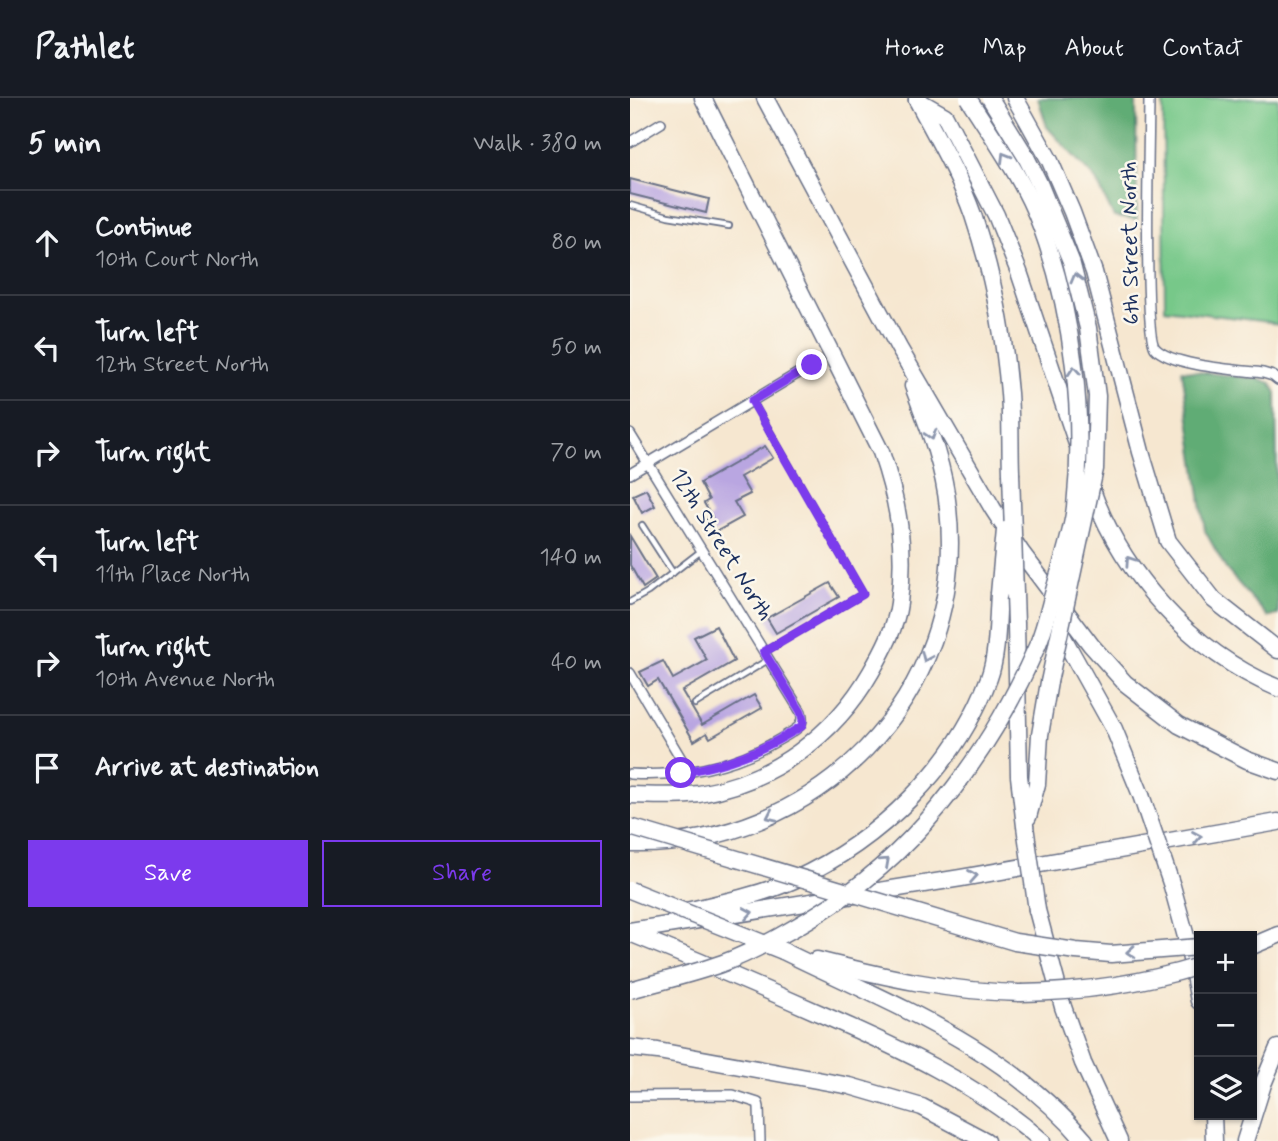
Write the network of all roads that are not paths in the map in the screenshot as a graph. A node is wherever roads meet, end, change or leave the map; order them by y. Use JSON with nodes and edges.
{"nodes":[{"id":1,"x":703,"y":98,"type":"edge"},
{"id":2,"x":765,"y":98,"type":"edge"},
{"id":3,"x":968,"y":98,"type":"edge"},
{"id":4,"x":990,"y":98,"type":"edge"},
{"id":5,"x":1015,"y":98,"type":"edge"},
{"id":6,"x":1149,"y":98,"type":"edge"},
{"id":7,"x":917,"y":99,"type":"edge"},
{"id":8,"x":661,"y":123,"type":"dead end"},
{"id":9,"x":630,"y":142,"type":"edge"},
{"id":10,"x":630,"y":205,"type":"edge"},
{"id":11,"x":729,"y":226,"type":"dead end"},
{"id":12,"x":899,"y":348,"type":"junction"},
{"id":13,"x":812,"y":365,"type":"dead end"},
{"id":14,"x":1276,"y":378,"type":"edge"},
{"id":15,"x":752,"y":401,"type":"junction"},
{"id":16,"x":630,"y":434,"type":"edge"},
{"id":17,"x":648,"y":464,"type":"junction"},
{"id":18,"x":1011,"y":473,"type":"junction"},
{"id":19,"x":630,"y":474,"type":"edge"},
{"id":20,"x":642,"y":525,"type":"dead end"},
{"id":21,"x":702,"y":551,"type":"junction"},
{"id":22,"x":1021,"y":552,"type":"junction"},
{"id":23,"x":673,"y":573,"type":"junction"},
{"id":24,"x":630,"y":602,"type":"edge"},
{"id":25,"x":1278,"y":650,"type":"edge"},
{"id":26,"x":767,"y":656,"type":"junction"},
{"id":27,"x":630,"y":673,"type":"edge"},
{"id":28,"x":1278,"y":688,"type":"edge"},
{"id":29,"x":695,"y":705,"type":"dead end"},
{"id":30,"x":1278,"y":771,"type":"edge"},
{"id":31,"x":689,"y":772,"type":"junction"},
{"id":32,"x":630,"y":774,"type":"edge"},
{"id":33,"x":630,"y":795,"type":"edge"},
{"id":34,"x":1278,"y":822,"type":"edge"},
{"id":35,"x":1025,"y":826,"type":"junction"},
{"id":36,"x":630,"y":827,"type":"edge"},
{"id":37,"x":630,"y":844,"type":"edge"},
{"id":38,"x":630,"y":890,"type":"edge"},
{"id":39,"x":630,"y":929,"type":"edge"},
{"id":40,"x":1278,"y":934,"type":"edge"},
{"id":41,"x":1257,"y":938,"type":"edge"},
{"id":42,"x":1257,"y":944,"type":"edge"},
{"id":43,"x":1194,"y":947,"type":"edge"},
{"id":44,"x":783,"y":951,"type":"junction"},
{"id":45,"x":1194,"y":967,"type":"edge"},
{"id":46,"x":630,"y":990,"type":"edge"},
{"id":47,"x":1198,"y":994,"type":"edge"},
{"id":48,"x":630,"y":1045,"type":"edge"},
{"id":49,"x":1278,"y":1048,"type":"edge"},
{"id":50,"x":630,"y":1096,"type":"edge"},
{"id":51,"x":1213,"y":1120,"type":"edge"},
{"id":52,"x":760,"y":1141,"type":"edge"},
{"id":53,"x":986,"y":1141,"type":"edge"},
{"id":54,"x":1042,"y":1141,"type":"edge"},
{"id":55,"x":1085,"y":1141,"type":"edge"},
{"id":56,"x":1119,"y":1141,"type":"edge"},
{"id":57,"x":1214,"y":1141,"type":"edge"},
{"id":58,"x":1245,"y":1141,"type":"edge"}],
"edges":[{"from":1,"to":33,"type":"highway"},
{"from":2,"to":12,"type":"highway"},
{"from":46,"to":3,"type":"highway","one_way":true,"bridge":true},
{"from":35,"to":4,"type":"highway","one_way":true,"bridge":true},
{"from":5,"to":25,"type":"highway"},
{"from":6,"to":14,"type":"street","name":"6th Street North"},
{"from":7,"to":18,"type":"highway"},
{"from":28,"to":7,"type":"highway","one_way":true},
{"from":8,"to":9,"type":"street"},
{"from":10,"to":11,"type":"lane"},
{"from":12,"to":22,"type":"highway"},
{"from":12,"to":37,"type":"highway","one_way":true},
{"from":13,"to":15,"type":"street"},
{"from":15,"to":17,"type":"street"},
{"from":15,"to":26,"type":"lane"},
{"from":16,"to":17,"type":"street","name":"12th Street North"},
{"from":17,"to":19,"type":"street"},
{"from":17,"to":21,"type":"street","name":"12th Street North"},
{"from":18,"to":35,"type":"highway","bridge":true},
{"from":18,"to":39,"type":"highway","bridge":true},
{"from":20,"to":23,"type":"lane"},
{"from":21,"to":23,"type":"lane"},
{"from":21,"to":26,"type":"street","name":"12th Street North"},
{"from":22,"to":30,"type":"highway"},
{"from":22,"to":47,"type":"highway","bridge":true},
{"from":23,"to":24,"type":"lane"},
{"from":26,"to":29,"type":"lane"},
{"from":26,"to":31,"type":"street","name":"12th Street North"},
{"from":27,"to":31,"type":"street"},
{"from":31,"to":32,"type":"street"},
{"from":39,"to":34,"type":"highway","one_way":true},
{"from":35,"to":56,"type":"highway","bridge":true},
{"from":43,"to":36,"type":"highway","one_way":true,"bridge":true},
{"from":38,"to":44,"type":"highway","bridge":true},
{"from":39,"to":54,"type":"highway"},
{"from":40,"to":41,"type":"highway"},
{"from":40,"to":42,"type":"highway"},
{"from":44,"to":45,"type":"highway","bridge":true},
{"from":44,"to":55,"type":"highway"},
{"from":48,"to":53,"type":"highway"},
{"from":49,"to":58,"type":"highway"},
{"from":50,"to":52,"type":"street"},
{"from":51,"to":57,"type":"highway"}]}
